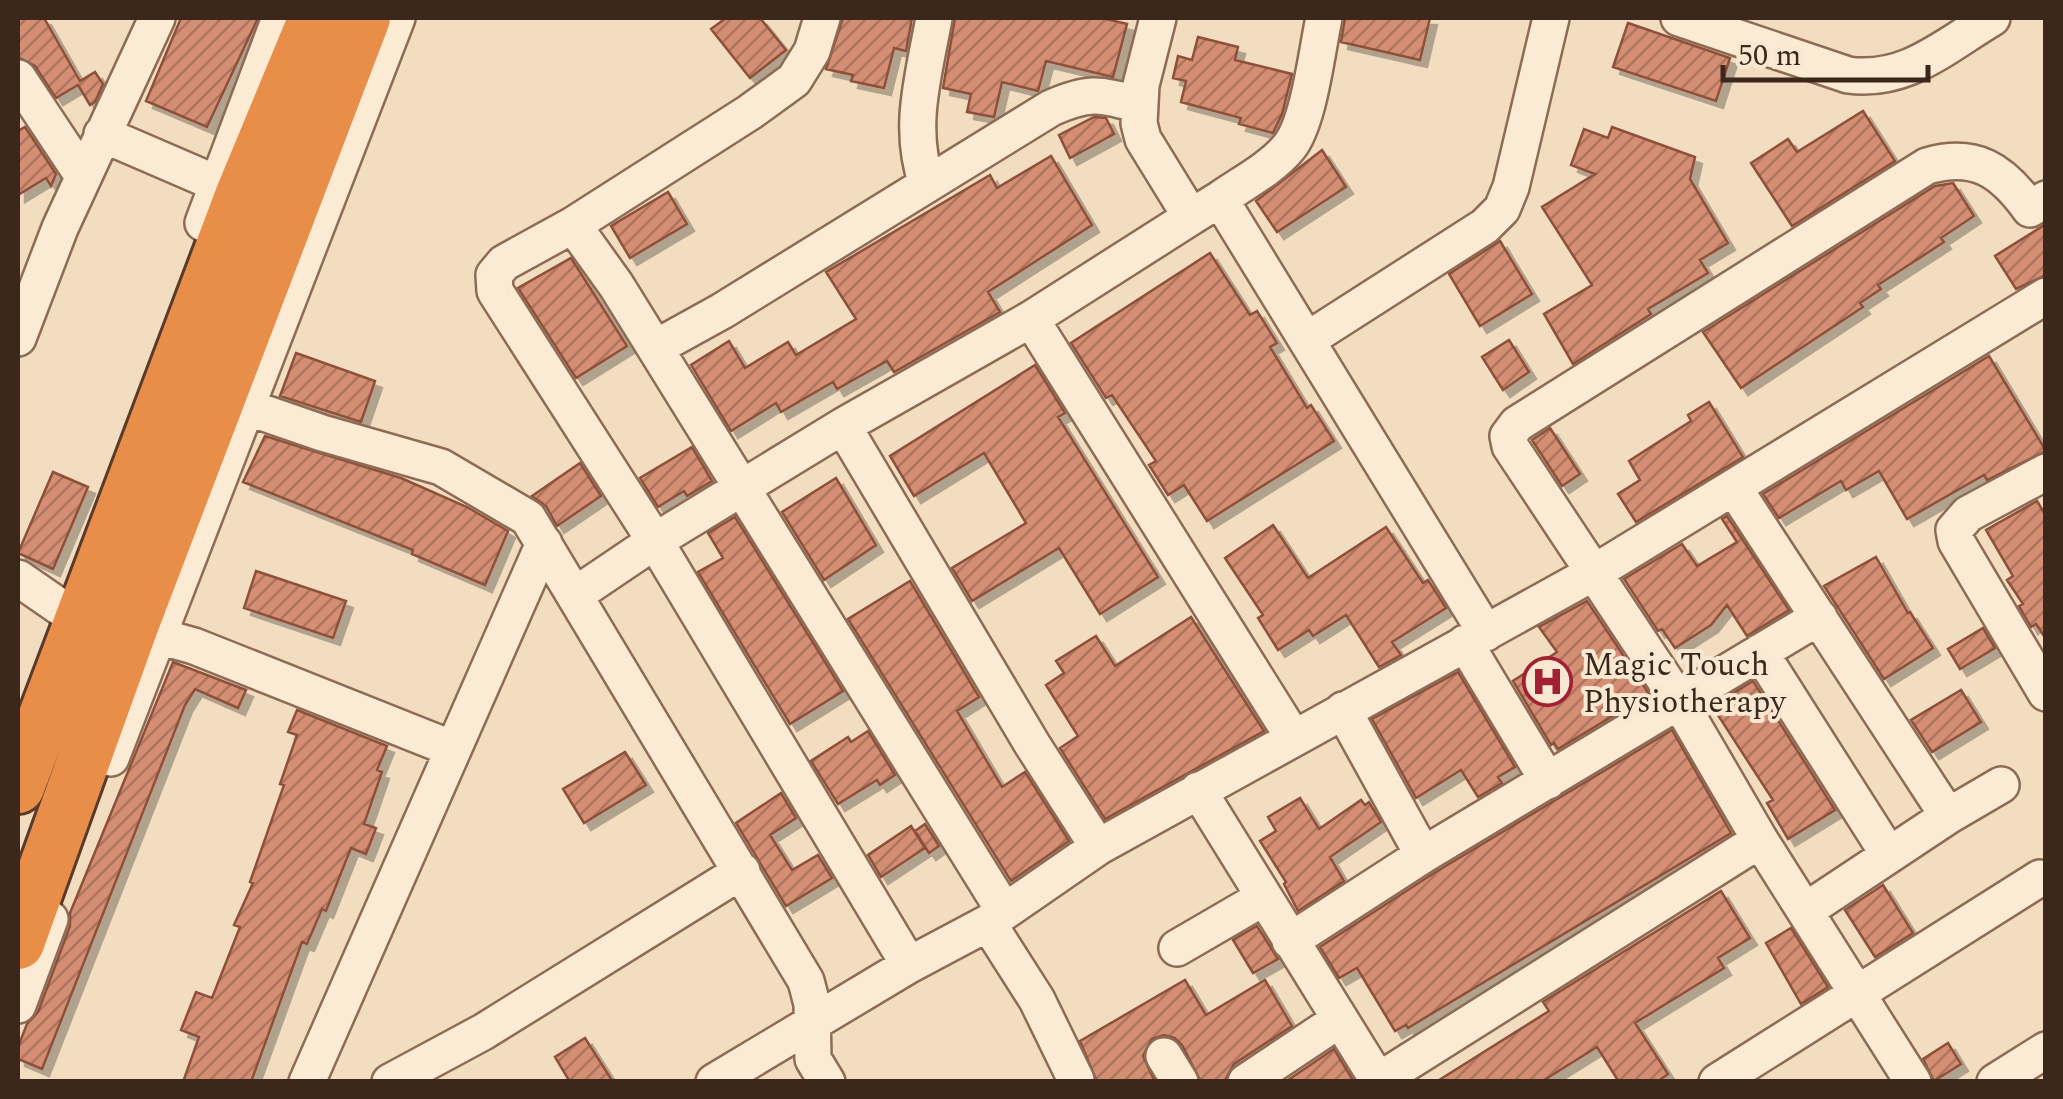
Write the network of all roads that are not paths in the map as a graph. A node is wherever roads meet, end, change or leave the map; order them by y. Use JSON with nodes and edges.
{"nodes":[{"id":1,"x":157,"y":18,"type":"edge"},
{"id":2,"x":280,"y":18,"type":"edge"},
{"id":3,"x":314,"y":18,"type":"edge"},
{"id":4,"x":364,"y":18,"type":"edge"},
{"id":5,"x":398,"y":18,"type":"edge"},
{"id":6,"x":822,"y":18,"type":"edge"},
{"id":7,"x":934,"y":18,"type":"edge"},
{"id":8,"x":1158,"y":18,"type":"edge"},
{"id":9,"x":1324,"y":18,"type":"edge"},
{"id":10,"x":1552,"y":18,"type":"edge"},
{"id":11,"x":1679,"y":18,"type":"edge"},
{"id":12,"x":1992,"y":18,"type":"edge"},
{"id":13,"x":18,"y":78,"type":"edge"},
{"id":14,"x":1138,"y":105,"type":"junction"},
{"id":15,"x":102,"y":134,"type":"junction"},
{"id":16,"x":83,"y":176,"type":"junction"},
{"id":17,"x":218,"y":184,"type":"junction"},
{"id":18,"x":927,"y":184,"type":"junction"},
{"id":19,"x":1205,"y":208,"type":"junction"},
{"id":20,"x":2040,"y":214,"type":"edge"},
{"id":21,"x":573,"y":224,"type":"junction"},
{"id":22,"x":28,"y":273,"type":"edge"},
{"id":23,"x":2046,"y":296,"type":"edge"},
{"id":24,"x":1031,"y":320,"type":"junction"},
{"id":25,"x":18,"y":338,"type":"edge"},
{"id":26,"x":1307,"y":340,"type":"junction"},
{"id":27,"x":655,"y":348,"type":"junction"},
{"id":28,"x":212,"y":395,"type":"junction"},
{"id":29,"x":842,"y":426,"type":"junction"},
{"id":30,"x":2043,"y":479,"type":"edge"},
{"id":31,"x":1734,"y":488,"type":"junction"},
{"id":32,"x":743,"y":490,"type":"junction"},
{"id":33,"x":655,"y":540,"type":"junction"},
{"id":34,"x":544,"y":543,"type":"junction"},
{"id":35,"x":1595,"y":572,"type":"junction"},
{"id":36,"x":18,"y":578,"type":"edge"},
{"id":37,"x":575,"y":595,"type":"junction"},
{"id":38,"x":60,"y":607,"type":"junction"},
{"id":39,"x":1818,"y":617,"type":"junction"},
{"id":40,"x":158,"y":636,"type":"junction"},
{"id":41,"x":1475,"y":638,"type":"junction"},
{"id":42,"x":1760,"y":652,"type":"junction"},
{"id":43,"x":2046,"y":693,"type":"edge"},
{"id":44,"x":1679,"y":701,"type":"junction"},
{"id":45,"x":1342,"y":710,"type":"junction"},
{"id":46,"x":18,"y":715,"type":"edge"},
{"id":47,"x":1292,"y":738,"type":"junction"},
{"id":48,"x":453,"y":750,"type":"junction"},
{"id":49,"x":1548,"y":781,"type":"junction"},
{"id":50,"x":2001,"y":785,"type":"dead end"},
{"id":51,"x":18,"y":787,"type":"edge"},
{"id":52,"x":1198,"y":790,"type":"junction"},
{"id":53,"x":1948,"y":816,"type":"junction"},
{"id":54,"x":1760,"y":840,"type":"junction"},
{"id":55,"x":1098,"y":847,"type":"junction"},
{"id":56,"x":1889,"y":855,"type":"junction"},
{"id":57,"x":1423,"y":856,"type":"junction"},
{"id":58,"x":742,"y":871,"type":"junction"},
{"id":59,"x":2040,"y":878,"type":"dead end"},
{"id":60,"x":1263,"y":898,"type":"junction"},
{"id":61,"x":1805,"y":911,"type":"junction"},
{"id":62,"x":995,"y":916,"type":"junction"},
{"id":63,"x":1290,"y":942,"type":"junction"},
{"id":64,"x":18,"y":943,"type":"edge"},
{"id":65,"x":1176,"y":948,"type":"dead end"},
{"id":66,"x":909,"y":965,"type":"junction"},
{"id":67,"x":1860,"y":993,"type":"junction"},
{"id":68,"x":18,"y":1005,"type":"edge"},
{"id":69,"x":1339,"y":1020,"type":"junction"},
{"id":70,"x":811,"y":1022,"type":"junction"},
{"id":71,"x":2046,"y":1050,"type":"edge"},
{"id":72,"x":1076,"y":1080,"type":"edge"},
{"id":73,"x":1378,"y":1081,"type":"edge"},
{"id":74,"x":307,"y":1082,"type":"edge"},
{"id":75,"x":390,"y":1082,"type":"edge"},
{"id":76,"x":714,"y":1082,"type":"edge"},
{"id":77,"x":827,"y":1082,"type":"edge"},
{"id":78,"x":1246,"y":1082,"type":"edge"},
{"id":79,"x":1718,"y":1082,"type":"edge"},
{"id":80,"x":1913,"y":1082,"type":"edge"},
{"id":81,"x":1995,"y":1082,"type":"edge"}],
"edges":[{"from":1,"to":15,"type":"street"},
{"from":2,"to":17,"type":"street"},
{"from":3,"to":28,"type":"highway"},
{"from":4,"to":28,"type":"highway"},
{"from":5,"to":28,"type":"street"},
{"from":6,"to":21,"type":"street"},
{"from":7,"to":18,"type":"street"},
{"from":8,"to":14,"type":"street"},
{"from":9,"to":19,"type":"street"},
{"from":10,"to":26,"type":"street"},
{"from":11,"to":12,"type":"street"},
{"from":13,"to":16,"type":"street"},
{"from":14,"to":18,"type":"street"},
{"from":14,"to":19,"type":"street"},
{"from":15,"to":16,"type":"street"},
{"from":15,"to":17,"type":"street"},
{"from":16,"to":22,"type":"street"},
{"from":17,"to":38,"type":"street"},
{"from":18,"to":27,"type":"street"},
{"from":19,"to":24,"type":"street"},
{"from":19,"to":26,"type":"street"},
{"from":20,"to":35,"type":"street"},
{"from":21,"to":27,"type":"street"},
{"from":21,"to":33,"type":"street"},
{"from":22,"to":25,"type":"street"},
{"from":23,"to":31,"type":"street"},
{"from":24,"to":29,"type":"street"},
{"from":24,"to":47,"type":"street"},
{"from":26,"to":41,"type":"street"},
{"from":27,"to":32,"type":"street"},
{"from":28,"to":34,"type":"street"},
{"from":28,"to":40,"type":"street"},
{"from":28,"to":51,"type":"highway"},
{"from":28,"to":64,"type":"highway"},
{"from":29,"to":32,"type":"street"},
{"from":29,"to":55,"type":"street"},
{"from":30,"to":43,"type":"street"},
{"from":31,"to":35,"type":"street"},
{"from":31,"to":39,"type":"street"},
{"from":32,"to":33,"type":"street"},
{"from":32,"to":62,"type":"street"},
{"from":33,"to":37,"type":"street"},
{"from":33,"to":66,"type":"street"},
{"from":34,"to":37,"type":"street"},
{"from":34,"to":48,"type":"street"},
{"from":35,"to":41,"type":"street"},
{"from":35,"to":44,"type":"street"},
{"from":36,"to":38,"type":"street"},
{"from":37,"to":58,"type":"street"},
{"from":38,"to":46,"type":"street"},
{"from":39,"to":42,"type":"street"},
{"from":39,"to":53,"type":"street"},
{"from":40,"to":48,"type":"street"},
{"from":40,"to":68,"type":"street"},
{"from":41,"to":45,"type":"street"},
{"from":41,"to":49,"type":"street"},
{"from":42,"to":44,"type":"street"},
{"from":42,"to":56,"type":"street"},
{"from":44,"to":49,"type":"street"},
{"from":44,"to":54,"type":"street"},
{"from":45,"to":47,"type":"street"},
{"from":45,"to":57,"type":"street"},
{"from":47,"to":52,"type":"street"},
{"from":48,"to":74,"type":"street"},
{"from":49,"to":57,"type":"street"},
{"from":50,"to":53,"type":"street"},
{"from":52,"to":55,"type":"street"},
{"from":52,"to":60,"type":"street"},
{"from":53,"to":56,"type":"street"},
{"from":54,"to":61,"type":"street"},
{"from":54,"to":73,"type":"street"},
{"from":55,"to":62,"type":"street"},
{"from":56,"to":61,"type":"street"},
{"from":57,"to":63,"type":"street"},
{"from":58,"to":70,"type":"street"},
{"from":58,"to":75,"type":"street"},
{"from":59,"to":67,"type":"street"},
{"from":60,"to":63,"type":"street"},
{"from":60,"to":65,"type":"street"},
{"from":61,"to":67,"type":"street"},
{"from":62,"to":66,"type":"street"},
{"from":62,"to":72,"type":"street"},
{"from":63,"to":69,"type":"street"},
{"from":66,"to":70,"type":"street"},
{"from":67,"to":79,"type":"street"},
{"from":67,"to":80,"type":"street"},
{"from":69,"to":73,"type":"street"},
{"from":69,"to":78,"type":"street"},
{"from":70,"to":76,"type":"street"},
{"from":70,"to":77,"type":"street"},
{"from":71,"to":81,"type":"street"}]}
